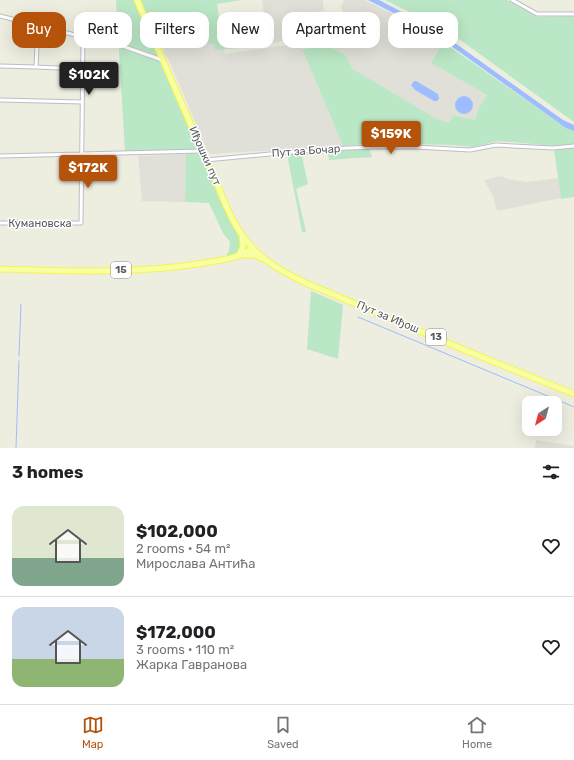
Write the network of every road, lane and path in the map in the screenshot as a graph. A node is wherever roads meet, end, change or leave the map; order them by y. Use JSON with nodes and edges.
{"nodes":[{"id":1,"x":137,"y":0,"type":"edge"},
{"id":2,"x":512,"y":0,"type":"edge"},
{"id":3,"x":574,"y":14,"type":"edge"},
{"id":4,"x":0,"y":16,"type":"edge"},
{"id":5,"x":12,"y":19,"type":"edge"},
{"id":6,"x":37,"y":48,"type":"edge"},
{"id":7,"x":82,"y":48,"type":"edge"},
{"id":8,"x":128,"y":48,"type":"edge"},
{"id":9,"x":163,"y":60,"type":"junction"},
{"id":10,"x":0,"y":66,"type":"edge"},
{"id":11,"x":36,"y":67,"type":"junction"},
{"id":12,"x":59,"y":68,"type":"dead end"},
{"id":13,"x":0,"y":100,"type":"edge"},
{"id":14,"x":82,"y":102,"type":"junction"},
{"id":15,"x":574,"y":146,"type":"edge"},
{"id":16,"x":202,"y":151,"type":"junction"},
{"id":17,"x":81,"y":155,"type":"junction"},
{"id":18,"x":0,"y":156,"type":"edge"},
{"id":19,"x":206,"y":160,"type":"junction"},
{"id":20,"x":0,"y":223,"type":"edge"},
{"id":21,"x":241,"y":234,"type":"junction"},
{"id":22,"x":252,"y":248,"type":"junction"},
{"id":23,"x":239,"y":256,"type":"junction"},
{"id":24,"x":264,"y":259,"type":"junction"},
{"id":25,"x":0,"y":269,"type":"edge"},
{"id":26,"x":574,"y":394,"type":"edge"}],
"edges":[{"from":1,"to":9,"type":"main road","number":"13"},
{"from":2,"to":3,"type":"street"},
{"from":4,"to":5,"type":"street"},
{"from":6,"to":11,"type":"street"},
{"from":7,"to":14,"type":"street"},
{"from":8,"to":9,"type":"street"},
{"from":9,"to":16,"type":"main road","name":"Иђошки пут","number":"13"},
{"from":10,"to":11,"type":"street"},
{"from":11,"to":12,"type":"street"},
{"from":13,"to":14,"type":"street"},
{"from":14,"to":17,"type":"street"},
{"from":15,"to":19,"type":"street","name":"Пут за Бочар"},
{"from":16,"to":17,"type":"street"},
{"from":16,"to":19,"type":"main road","name":"Иђошки пут","number":"13"},
{"from":17,"to":18,"type":"street"},
{"from":17,"to":20,"type":"street","name":"Кумановска"},
{"from":19,"to":21,"type":"main road","name":"Иђошки пут","number":"13"},
{"from":21,"to":22,"type":"main road","name":"Иђошки пут","number":"13"},
{"from":21,"to":23,"type":"main road"},
{"from":22,"to":23,"type":"main road","number":"15"},
{"from":22,"to":24,"type":"main road","name":"Пут за Иђош","number":"13"},
{"from":23,"to":24,"type":"main road"},
{"from":23,"to":25,"type":"main road","number":"15"},
{"from":24,"to":26,"type":"main road","name":"Пут за Иђош","number":"13"}]}
